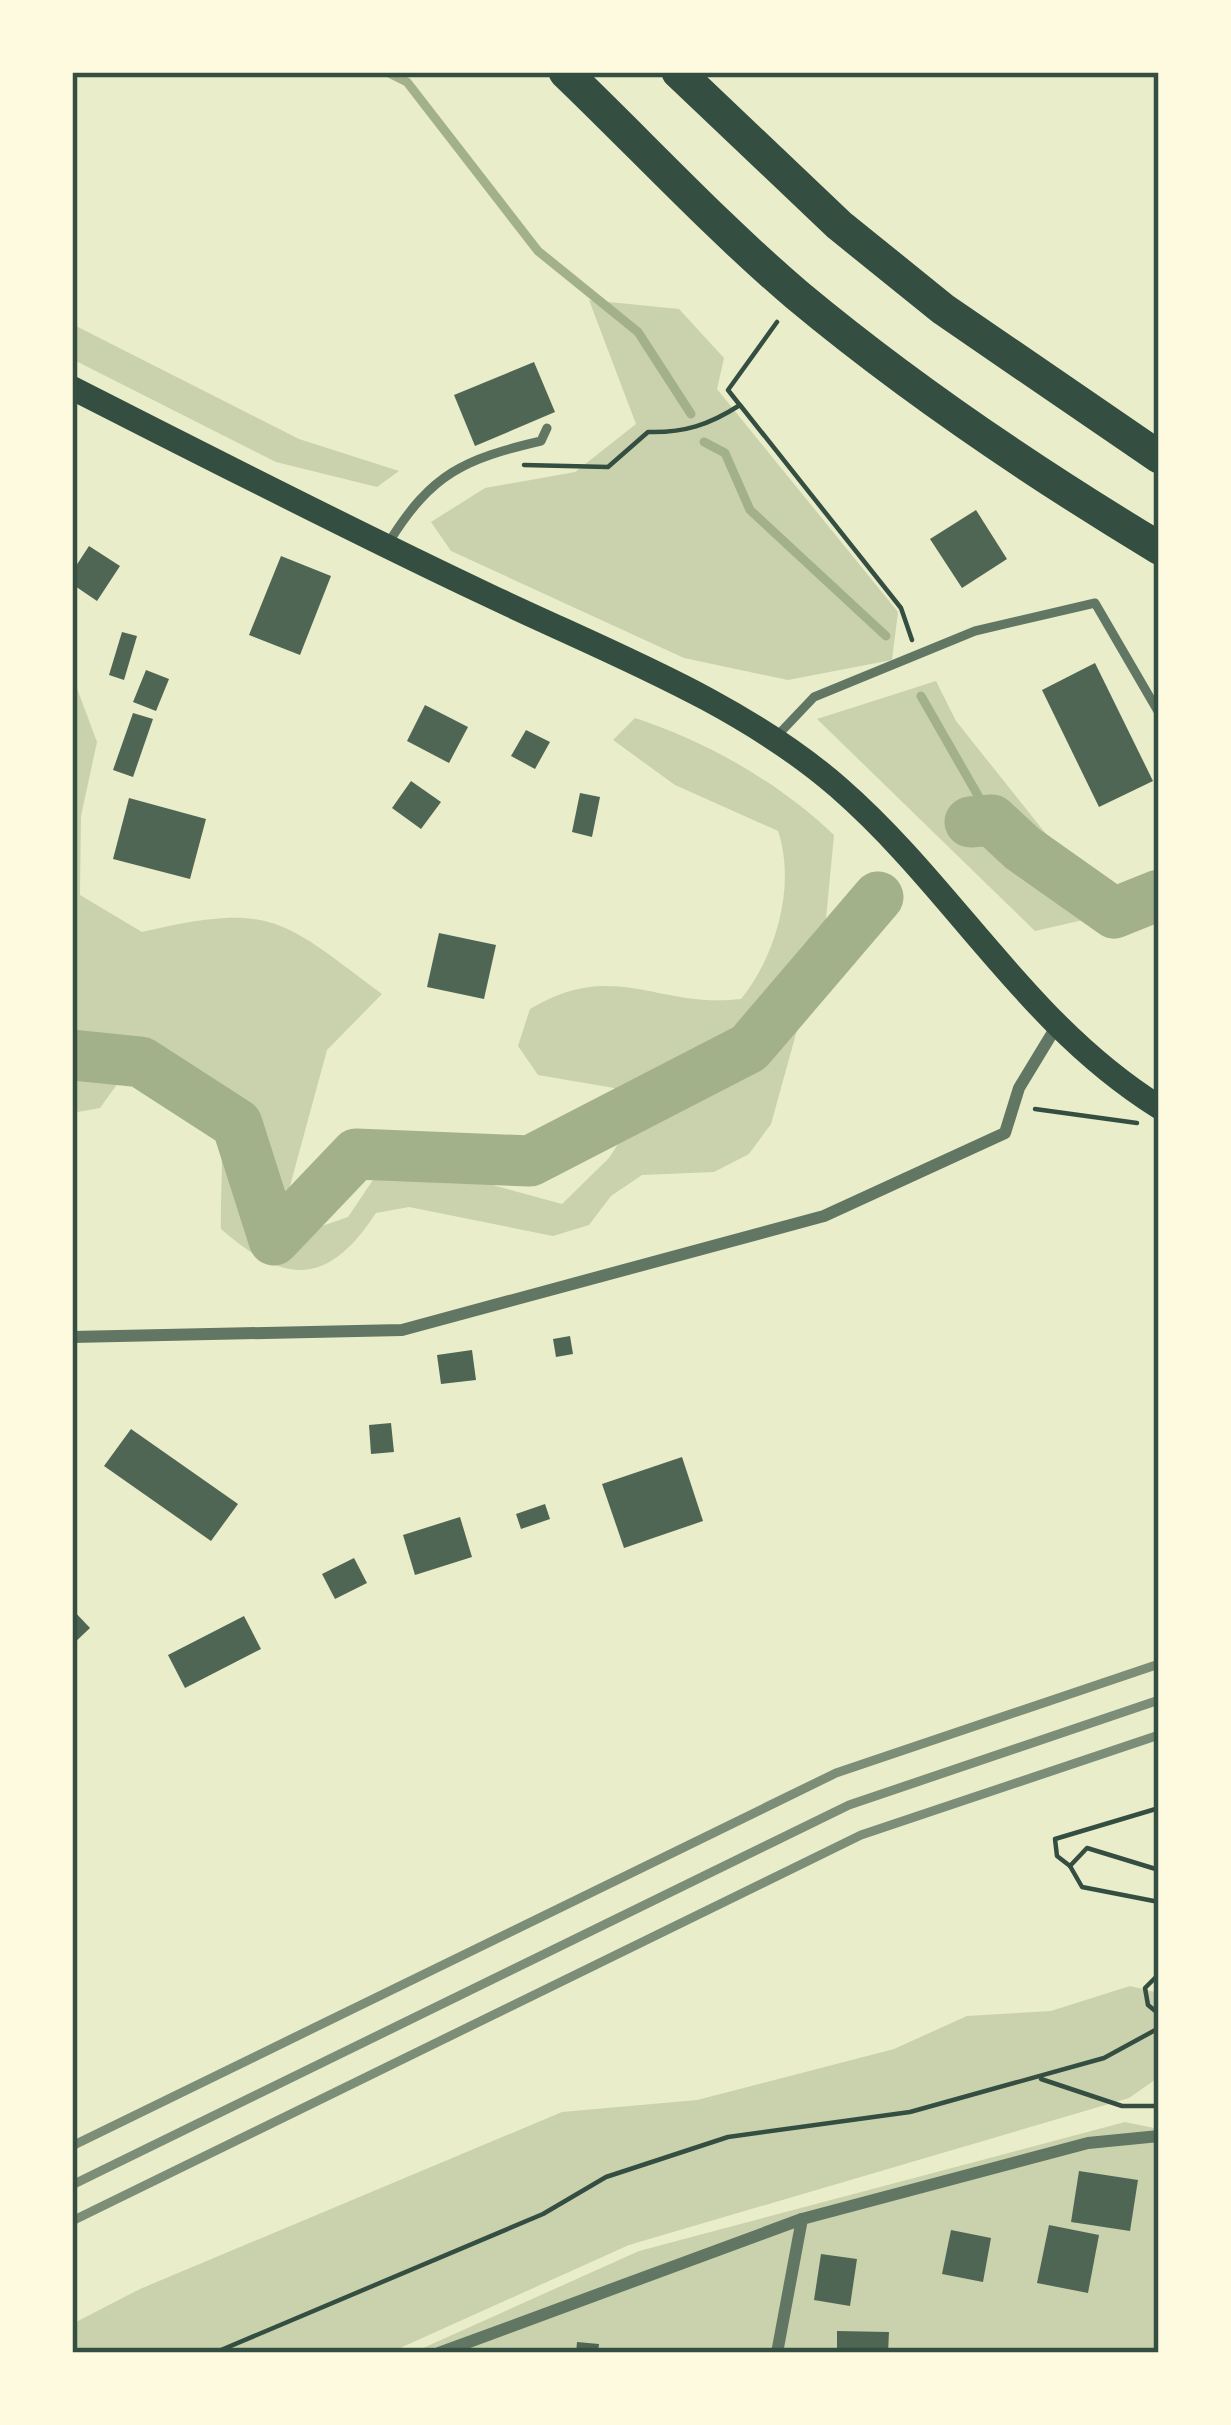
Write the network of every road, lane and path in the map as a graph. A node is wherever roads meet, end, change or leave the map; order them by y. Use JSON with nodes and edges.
{"nodes":[{"id":1,"x":565,"y":72,"type":"edge"},
{"id":2,"x":677,"y":72,"type":"edge"},
{"id":3,"x":785,"y":307,"type":"junction"},
{"id":4,"x":72,"y":388,"type":"edge"},
{"id":5,"x":740,"y":405,"type":"junction"},
{"id":6,"x":547,"y":428,"type":"dead end"},
{"id":7,"x":1159,"y":457,"type":"edge"},
{"id":8,"x":472,"y":458,"type":"junction"},
{"id":9,"x":386,"y":547,"type":"junction"},
{"id":10,"x":1159,"y":548,"type":"edge"},
{"id":11,"x":918,"y":657,"type":"junction"},
{"id":12,"x":1159,"y":712,"type":"edge"},
{"id":13,"x":771,"y":742,"type":"junction"},
{"id":14,"x":1056,"y":1027,"type":"junction"},
{"id":15,"x":1012,"y":1104,"type":"junction"},
{"id":16,"x":1154,"y":1116,"type":"edge"},
{"id":17,"x":72,"y":1337,"type":"edge"},
{"id":18,"x":1159,"y":1808,"type":"edge"},
{"id":19,"x":1070,"y":1866,"type":"junction"},
{"id":20,"x":1159,"y":1870,"type":"edge"},
{"id":21,"x":1159,"y":1901,"type":"edge"},
{"id":22,"x":1159,"y":1974,"type":"edge"},
{"id":23,"x":1159,"y":2014,"type":"edge"},
{"id":24,"x":1159,"y":2028,"type":"edge"},
{"id":25,"x":1036,"y":2078,"type":"junction"},
{"id":26,"x":1159,"y":2106,"type":"edge"},
{"id":27,"x":1159,"y":2136,"type":"edge"},
{"id":28,"x":802,"y":2219,"type":"junction"},
{"id":29,"x":214,"y":2353,"type":"edge"},
{"id":30,"x":439,"y":2353,"type":"edge"},
{"id":31,"x":777,"y":2353,"type":"edge"}],
"edges":[{"from":1,"to":3,"type":"highway"},
{"from":2,"to":7,"type":"highway"},
{"from":3,"to":5,"type":"path"},
{"from":3,"to":10,"type":"highway"},
{"from":4,"to":9,"type":"main road"},
{"from":5,"to":8,"type":"path"},
{"from":5,"to":11,"type":"path"},
{"from":6,"to":8,"type":"lane"},
{"from":8,"to":9,"type":"lane"},
{"from":9,"to":13,"type":"main road"},
{"from":11,"to":12,"type":"lane"},
{"from":11,"to":13,"type":"lane"},
{"from":13,"to":14,"type":"main road"},
{"from":14,"to":15,"type":"street"},
{"from":14,"to":16,"type":"main road"},
{"from":15,"to":16,"type":"path"},
{"from":15,"to":17,"type":"street"},
{"from":18,"to":19,"type":"path"},
{"from":19,"to":20,"type":"path"},
{"from":19,"to":21,"type":"path"},
{"from":22,"to":23,"type":"path"},
{"from":24,"to":25,"type":"path"},
{"from":25,"to":26,"type":"path"},
{"from":25,"to":29,"type":"path"},
{"from":27,"to":28,"type":"street"},
{"from":28,"to":30,"type":"street"},
{"from":28,"to":31,"type":"street"}]}
